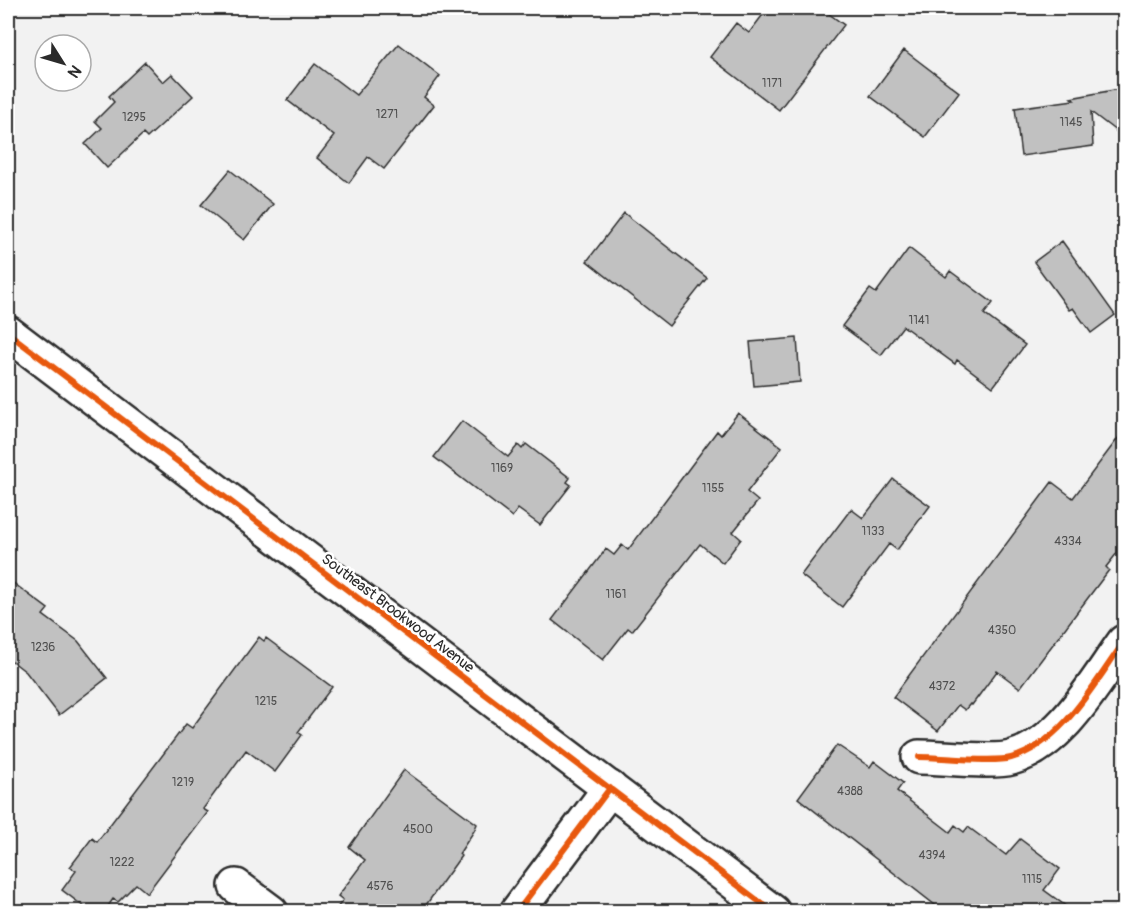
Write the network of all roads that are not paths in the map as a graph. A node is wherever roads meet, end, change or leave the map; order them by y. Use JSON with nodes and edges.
{"nodes":[{"id":1,"x":8,"y":333,"type":"edge"},
{"id":2,"x":1125,"y":642,"type":"edge"},
{"id":3,"x":920,"y":757,"type":"dead end"},
{"id":4,"x":610,"y":788,"type":"junction"},
{"id":5,"x":236,"y":886,"type":"dead end"},
{"id":6,"x":271,"y":912,"type":"edge"},
{"id":7,"x":517,"y":912,"type":"edge"},
{"id":8,"x":773,"y":912,"type":"edge"}],
"edges":[{"from":1,"to":4,"type":"main road","name":"Southeast Brookwood Avenue"},
{"from":2,"to":3,"type":"main road"},
{"from":4,"to":7,"type":"main road"},
{"from":4,"to":8,"type":"main road","name":"Southeast Brookwood Avenue"},
{"from":5,"to":6,"type":"main road"}]}
